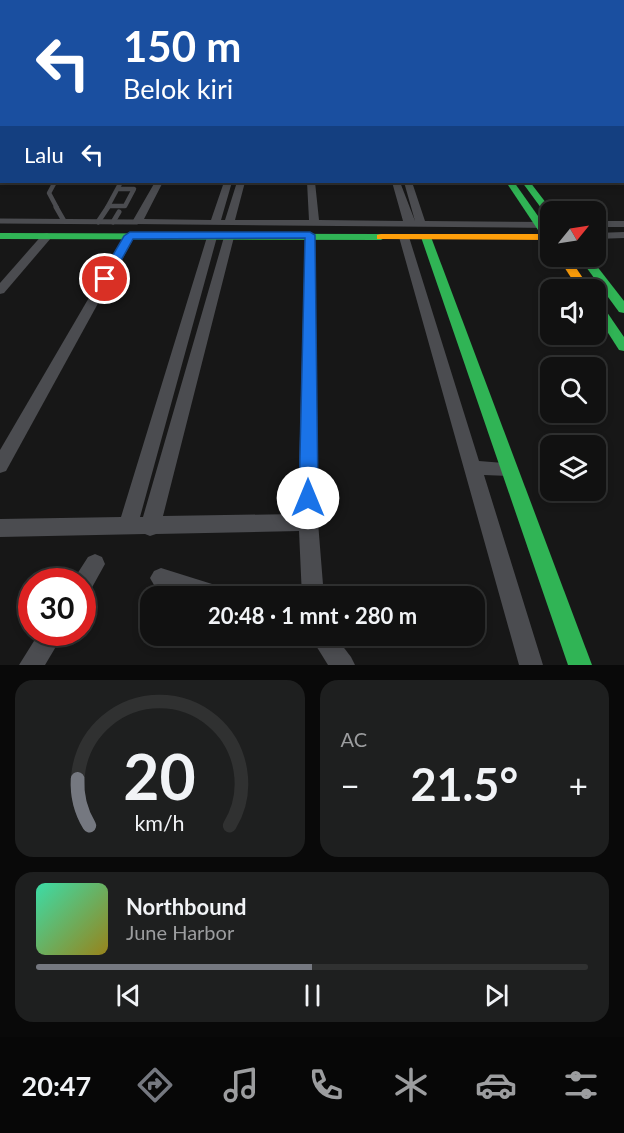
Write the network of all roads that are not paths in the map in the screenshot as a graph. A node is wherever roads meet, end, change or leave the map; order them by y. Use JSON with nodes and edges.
{"nodes":[{"id":1,"x":54,"y":183,"type":"edge"},
{"id":2,"x":121,"y":183,"type":"edge"},
{"id":3,"x":158,"y":183,"type":"edge"},
{"id":4,"x":228,"y":183,"type":"edge"},
{"id":5,"x":241,"y":183,"type":"edge"},
{"id":6,"x":311,"y":183,"type":"edge"},
{"id":7,"x":396,"y":183,"type":"edge"},
{"id":8,"x":408,"y":183,"type":"edge"},
{"id":9,"x":511,"y":183,"type":"edge"},
{"id":10,"x":527,"y":183,"type":"edge"},
{"id":11,"x":119,"y":189,"type":"junction"},
{"id":12,"x":540,"y":201,"type":"edge"},
{"id":13,"x":109,"y":206,"type":"junction"},
{"id":14,"x":118,"y":212,"type":"dead end"},
{"id":15,"x":0,"y":221,"type":"edge"},
{"id":16,"x":64,"y":221,"type":"junction"},
{"id":17,"x":540,"y":221,"type":"edge"},
{"id":18,"x":98,"y":222,"type":"junction"},
{"id":19,"x":113,"y":222,"type":"junction"},
{"id":20,"x":137,"y":222,"type":"junction"},
{"id":21,"x":606,"y":224,"type":"edge"},
{"id":22,"x":624,"y":224,"type":"edge"},
{"id":23,"x":312,"y":229,"type":"junction"},
{"id":24,"x":213,"y":230,"type":"junction"},
{"id":25,"x":229,"y":230,"type":"junction"},
{"id":26,"x":406,"y":230,"type":"junction"},
{"id":27,"x":423,"y":230,"type":"junction"},
{"id":28,"x":540,"y":232,"type":"edge"},
{"id":29,"x":0,"y":236,"type":"edge"},
{"id":30,"x":47,"y":236,"type":"junction"},
{"id":31,"x":130,"y":236,"type":"junction"},
{"id":32,"x":606,"y":236,"type":"edge"},
{"id":33,"x":624,"y":236,"type":"edge"},
{"id":34,"x":592,"y":267,"type":"edge"},
{"id":35,"x":2,"y":285,"type":"edge"},
{"id":36,"x":624,"y":309,"type":"edge"},
{"id":37,"x":606,"y":320,"type":"edge"},
{"id":38,"x":430,"y":326,"type":"junction"},
{"id":39,"x":458,"y":326,"type":"junction"},
{"id":40,"x":624,"y":347,"type":"edge"},
{"id":41,"x":0,"y":466,"type":"edge"},
{"id":42,"x":472,"y":468,"type":"junction"},
{"id":43,"x":509,"y":470,"type":"junction"},
{"id":44,"x":308,"y":522,"type":"junction"},
{"id":45,"x":128,"y":525,"type":"junction"},
{"id":46,"x":150,"y":527,"type":"junction"},
{"id":47,"x":0,"y":528,"type":"edge"},
{"id":48,"x":95,"y":564,"type":"dead end"},
{"id":49,"x":92,"y":568,"type":"edge"},
{"id":50,"x":162,"y":578,"type":"dead end"},
{"id":51,"x":186,"y":586,"type":"edge"},
{"id":52,"x":313,"y":586,"type":"edge"},
{"id":53,"x":44,"y":646,"type":"edge"},
{"id":54,"x":329,"y":646,"type":"edge"},
{"id":55,"x":31,"y":665,"type":"edge"},
{"id":56,"x":343,"y":665,"type":"edge"},
{"id":57,"x":531,"y":665,"type":"edge"},
{"id":58,"x":580,"y":665,"type":"edge"}],
"edges":[{"from":1,"to":16,"type":"lane"},
{"from":2,"to":11,"type":"lane"},
{"from":3,"to":20,"type":"street"},
{"from":4,"to":24,"type":"street"},
{"from":5,"to":25,"type":"street"},
{"from":6,"to":23,"type":"street"},
{"from":7,"to":26,"type":"street"},
{"from":8,"to":27,"type":"street"},
{"from":9,"to":17,"type":"street"},
{"from":10,"to":12,"type":"street"},
{"from":11,"to":13,"type":"lane"},
{"from":11,"to":13,"type":"lane"},
{"from":13,"to":18,"type":"lane"},
{"from":14,"to":19,"type":"lane"},
{"from":15,"to":16,"type":"lane"},
{"from":16,"to":18,"type":"lane"},
{"from":18,"to":19,"type":"lane"},
{"from":19,"to":20,"type":"lane"},
{"from":20,"to":24,"type":"street"},
{"from":21,"to":22,"type":"street"},
{"from":23,"to":25,"type":"street"},
{"from":23,"to":26,"type":"street"},
{"from":23,"to":44,"type":"street"},
{"from":24,"to":25,"type":"street"},
{"from":24,"to":31,"type":"street"},
{"from":24,"to":45,"type":"street"},
{"from":25,"to":46,"type":"street"},
{"from":26,"to":27,"type":"street"},
{"from":26,"to":38,"type":"street"},
{"from":27,"to":28,"type":"street"},
{"from":27,"to":39,"type":"street"},
{"from":29,"to":30,"type":"street"},
{"from":30,"to":31,"type":"street"},
{"from":30,"to":35,"type":"street"},
{"from":31,"to":41,"type":"street"},
{"from":32,"to":33,"type":"street"},
{"from":34,"to":36,"type":"street"},
{"from":37,"to":40,"type":"street"},
{"from":38,"to":39,"type":"street"},
{"from":38,"to":42,"type":"street"},
{"from":39,"to":43,"type":"street"},
{"from":42,"to":43,"type":"street"},
{"from":42,"to":57,"type":"street"},
{"from":43,"to":58,"type":"street"},
{"from":44,"to":46,"type":"street"},
{"from":44,"to":52,"type":"street"},
{"from":45,"to":46,"type":"street"},
{"from":45,"to":47,"type":"street"},
{"from":48,"to":49,"type":"street"},
{"from":50,"to":51,"type":"street"},
{"from":53,"to":55,"type":"street"},
{"from":54,"to":56,"type":"street"}]}
